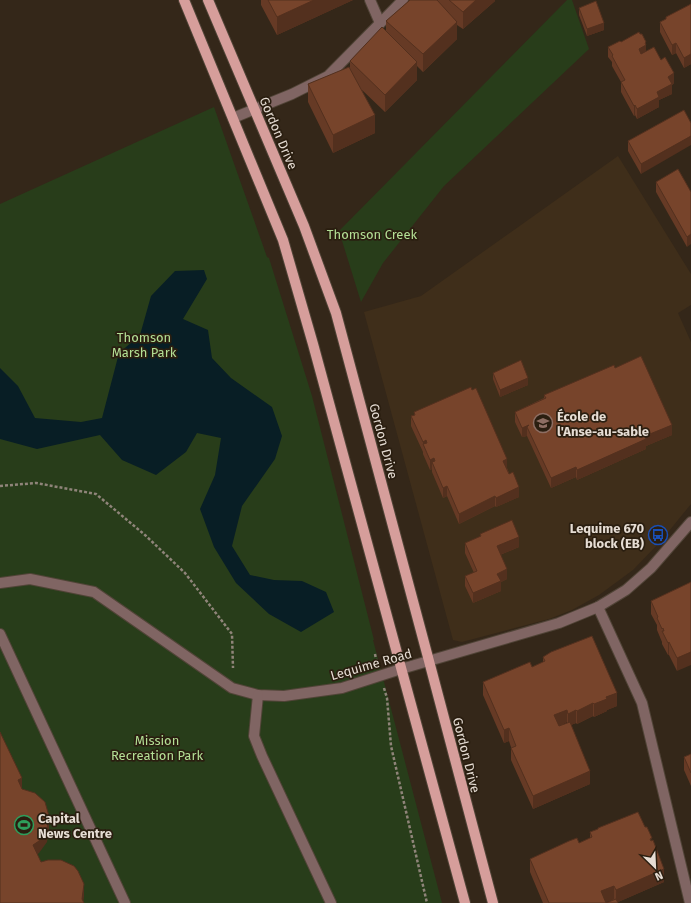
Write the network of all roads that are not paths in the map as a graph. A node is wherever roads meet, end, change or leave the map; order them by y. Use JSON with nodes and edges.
{"nodes":[{"id":1,"x":184,"y":0,"type":"edge"},
{"id":2,"x":208,"y":0,"type":"edge"},
{"id":3,"x":370,"y":0,"type":"edge"},
{"id":4,"x":403,"y":0,"type":"edge"},
{"id":5,"x":380,"y":23,"type":"junction"},
{"id":6,"x":254,"y":108,"type":"junction"},
{"id":7,"x":233,"y":118,"type":"junction"},
{"id":8,"x":691,"y":522,"type":"edge"},
{"id":9,"x":0,"y":583,"type":"edge"},
{"id":10,"x":598,"y":607,"type":"junction"},
{"id":11,"x":0,"y":634,"type":"edge"},
{"id":12,"x":429,"y":661,"type":"junction"},
{"id":13,"x":401,"y":669,"type":"junction"},
{"id":14,"x":258,"y":695,"type":"junction"},
{"id":15,"x":125,"y":903,"type":"edge"},
{"id":16,"x":331,"y":903,"type":"edge"},
{"id":17,"x":465,"y":903,"type":"edge"},
{"id":18,"x":493,"y":903,"type":"edge"},
{"id":19,"x":690,"y":903,"type":"edge"}],
"edges":[{"from":1,"to":7,"type":"main road"},
{"from":2,"to":6,"type":"main road","name":"Gordon Drive"},
{"from":3,"to":5,"type":"street"},
{"from":4,"to":5,"type":"street"},
{"from":5,"to":6,"type":"street"},
{"from":6,"to":7,"type":"street"},
{"from":6,"to":12,"type":"main road","name":"Gordon Drive"},
{"from":7,"to":13,"type":"main road"},
{"from":8,"to":10,"type":"street","name":"Lequime Road"},
{"from":9,"to":14,"type":"street","name":"Lequime Road"},
{"from":10,"to":12,"type":"street","name":"Lequime Road"},
{"from":10,"to":19,"type":"street"},
{"from":11,"to":15,"type":"street"},
{"from":12,"to":13,"type":"street","name":"Lequime Road"},
{"from":12,"to":18,"type":"main road","name":"Gordon Drive"},
{"from":13,"to":14,"type":"street","name":"Lequime Road"},
{"from":13,"to":17,"type":"main road"},
{"from":14,"to":16,"type":"street"}]}
